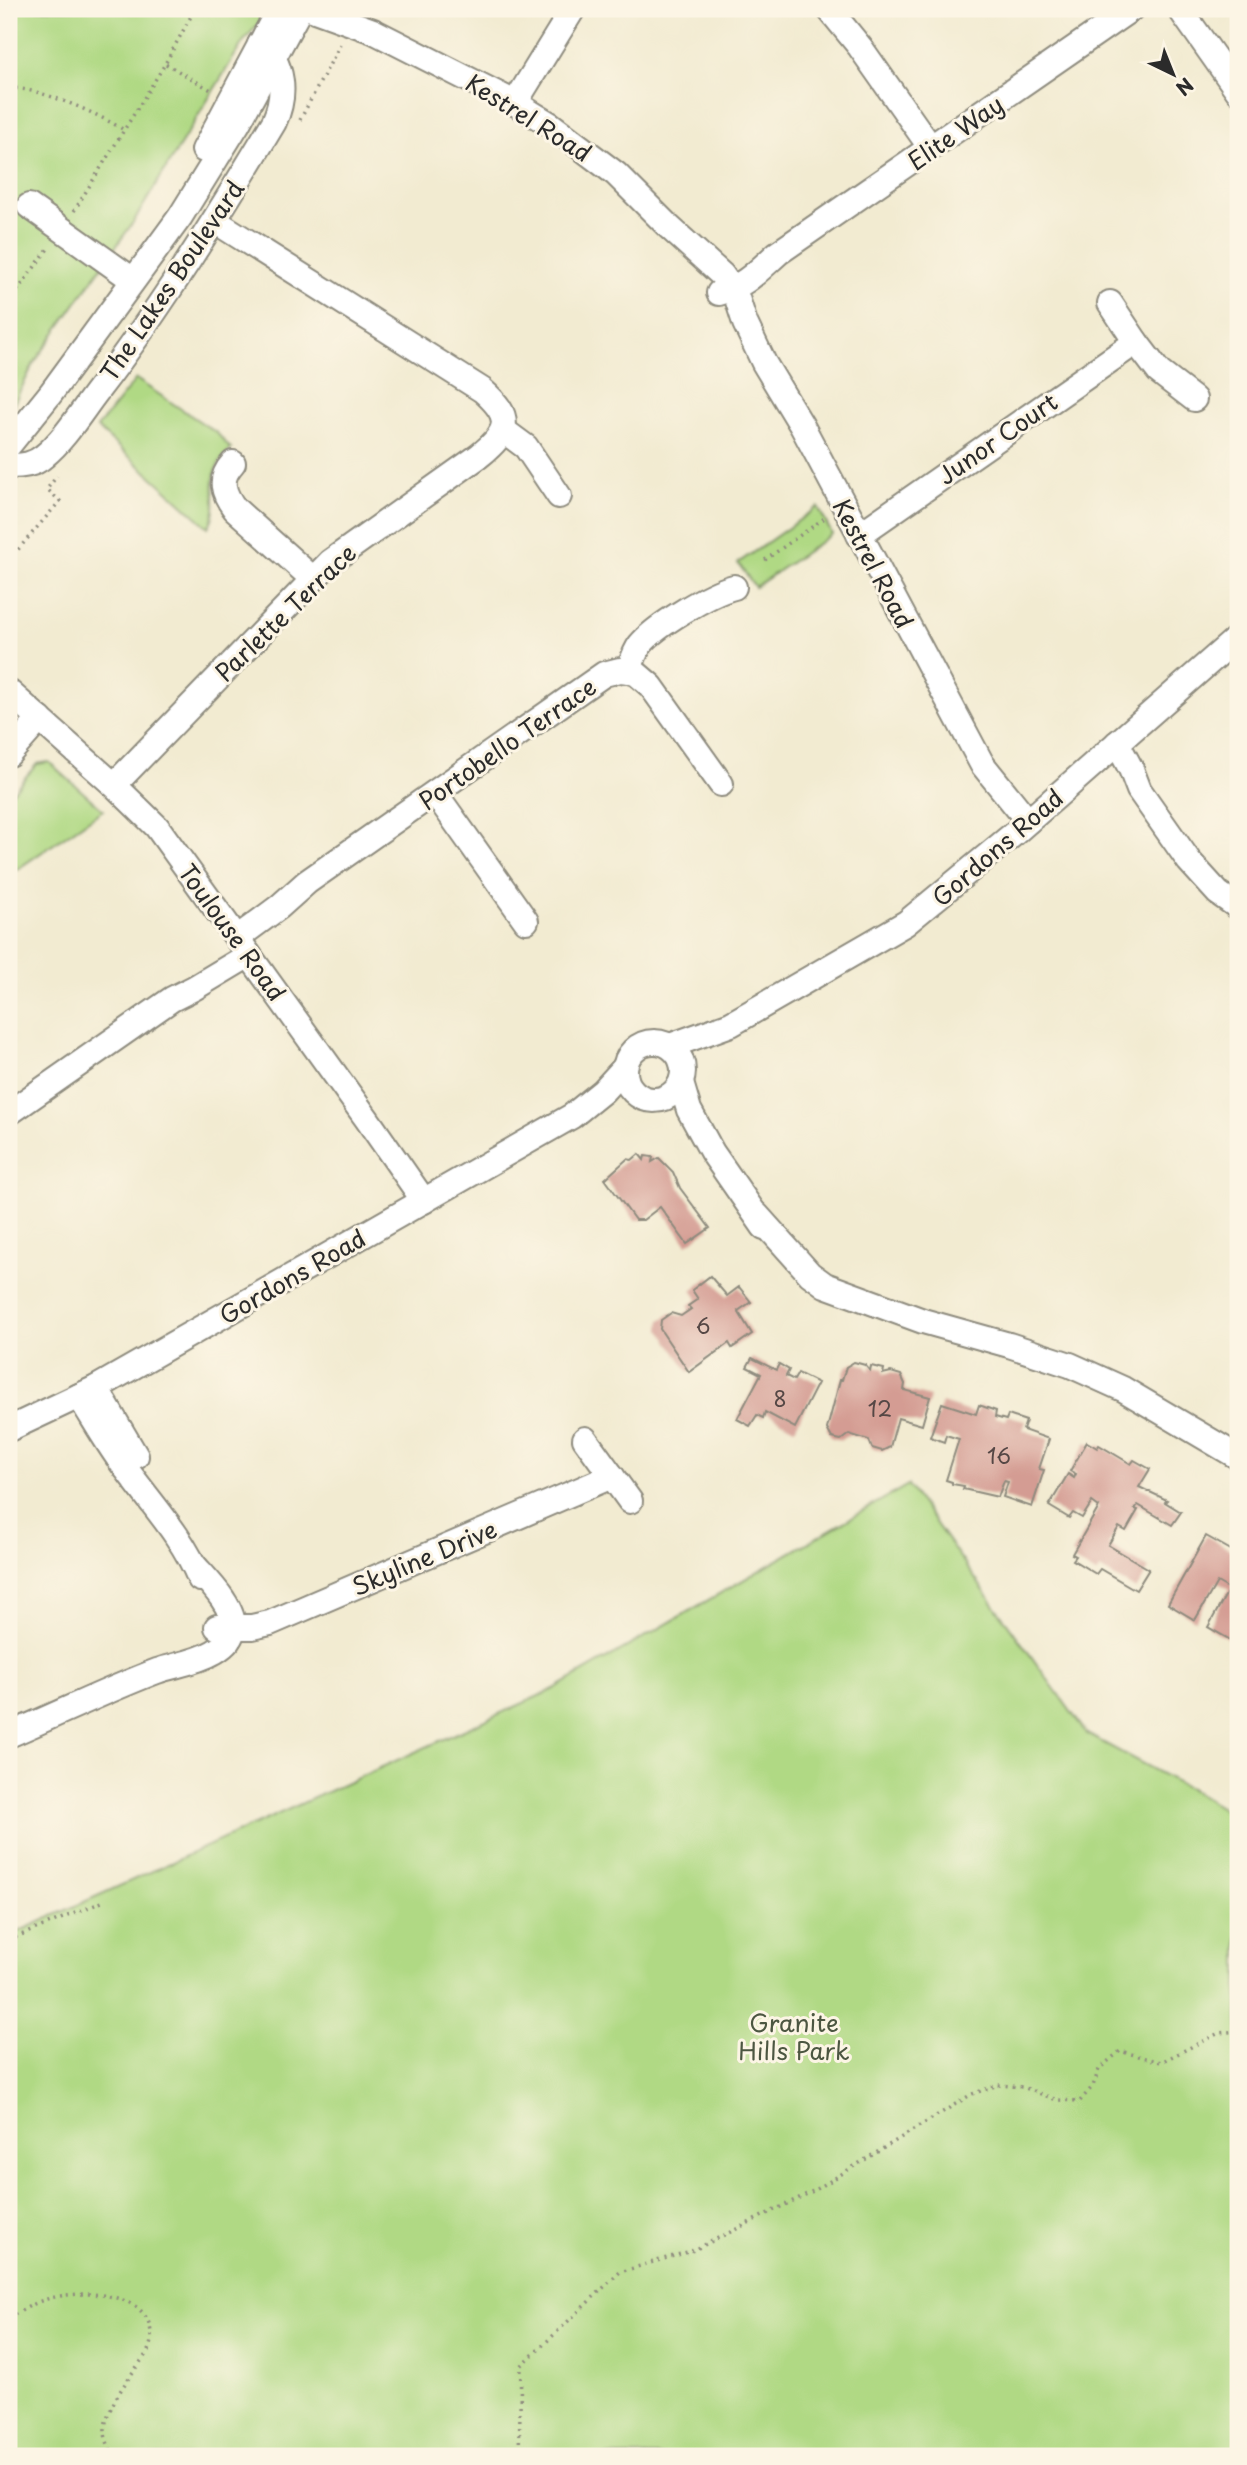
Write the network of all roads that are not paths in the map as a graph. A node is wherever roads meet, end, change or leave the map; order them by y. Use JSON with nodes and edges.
{"nodes":[{"id":1,"x":279,"y":9,"type":"edge"},
{"id":2,"x":300,"y":9,"type":"edge"},
{"id":3,"x":312,"y":9,"type":"edge"},
{"id":4,"x":341,"y":9,"type":"edge"},
{"id":5,"x":573,"y":9,"type":"edge"},
{"id":6,"x":829,"y":9,"type":"edge"},
{"id":7,"x":1131,"y":9,"type":"edge"},
{"id":8,"x":1181,"y":9,"type":"edge"},
{"id":9,"x":373,"y":31,"type":"junction"},
{"id":10,"x":267,"y":51,"type":"junction"},
{"id":11,"x":1238,"y":91,"type":"edge"},
{"id":12,"x":515,"y":103,"type":"junction"},
{"id":13,"x":931,"y":148,"type":"junction"},
{"id":14,"x":29,"y":206,"type":"dead end"},
{"id":15,"x":215,"y":221,"type":"junction"},
{"id":16,"x":137,"y":274,"type":"junction"},
{"id":17,"x":726,"y":288,"type":"junction"},
{"id":18,"x":1110,"y":303,"type":"dead end"},
{"id":19,"x":1136,"y":342,"type":"junction"},
{"id":20,"x":1194,"y":399,"type":"dead end"},
{"id":21,"x":503,"y":430,"type":"junction"},
{"id":22,"x":9,"y":445,"type":"edge"},
{"id":23,"x":233,"y":463,"type":"dead end"},
{"id":24,"x":9,"y":467,"type":"edge"},
{"id":25,"x":559,"y":496,"type":"dead end"},
{"id":26,"x":859,"y":535,"type":"junction"},
{"id":27,"x":313,"y":579,"type":"junction"},
{"id":28,"x":734,"y":587,"type":"dead end"},
{"id":29,"x":1238,"y":637,"type":"edge"},
{"id":30,"x":629,"y":671,"type":"junction"},
{"id":31,"x":9,"y":692,"type":"edge"},
{"id":32,"x":40,"y":719,"type":"junction"},
{"id":33,"x":1109,"y":749,"type":"junction"},
{"id":34,"x":9,"y":754,"type":"edge"},
{"id":35,"x":721,"y":784,"type":"dead end"},
{"id":36,"x":114,"y":785,"type":"junction"},
{"id":37,"x":435,"y":793,"type":"junction"},
{"id":38,"x":1022,"y":826,"type":"junction"},
{"id":39,"x":1238,"y":907,"type":"edge"},
{"id":40,"x":526,"y":922,"type":"dead end"},
{"id":41,"x":238,"y":940,"type":"junction"},
{"id":42,"x":731,"y":1024,"type":"junction"},
{"id":43,"x":670,"y":1046,"type":"junction"},
{"id":44,"x":624,"y":1068,"type":"junction"},
{"id":45,"x":682,"y":1076,"type":"junction"},
{"id":46,"x":647,"y":1099,"type":"junction"},
{"id":47,"x":9,"y":1113,"type":"edge"},
{"id":48,"x":572,"y":1116,"type":"junction"},
{"id":49,"x":712,"y":1152,"type":"junction"},
{"id":50,"x":424,"y":1201,"type":"junction"},
{"id":51,"x":88,"y":1392,"type":"junction"},
{"id":52,"x":9,"y":1429,"type":"edge"},
{"id":53,"x":585,"y":1438,"type":"dead end"},
{"id":54,"x":1238,"y":1457,"type":"edge"},
{"id":55,"x":612,"y":1476,"type":"junction"},
{"id":56,"x":630,"y":1501,"type":"dead end"},
{"id":57,"x":225,"y":1628,"type":"junction"},
{"id":58,"x":9,"y":1735,"type":"edge"}],
"edges":[{"from":1,"to":10,"type":"street","name":"The Lakes Boulevard"},
{"from":2,"to":10,"type":"street","name":"The Lakes Boulevard"},
{"from":3,"to":9,"type":"street","name":"Kestrel Road"},
{"from":4,"to":9,"type":"street","name":"Kestrel Road"},
{"from":5,"to":12,"type":"street"},
{"from":6,"to":13,"type":"street"},
{"from":7,"to":13,"type":"street","name":"Elite Way"},
{"from":8,"to":11,"type":"street"},
{"from":9,"to":12,"type":"street","name":"Kestrel Road"},
{"from":10,"to":15,"type":"street","name":"The Lakes Boulevard"},
{"from":10,"to":16,"type":"street","name":"The Lakes Boulevard"},
{"from":12,"to":17,"type":"street","name":"Kestrel Road"},
{"from":13,"to":17,"type":"street","name":"Elite Way"},
{"from":14,"to":16,"type":"street"},
{"from":15,"to":21,"type":"street"},
{"from":15,"to":24,"type":"street","name":"The Lakes Boulevard"},
{"from":16,"to":22,"type":"street","name":"The Lakes Boulevard"},
{"from":17,"to":26,"type":"street","name":"Kestrel Road"},
{"from":18,"to":19,"type":"street"},
{"from":19,"to":20,"type":"street"},
{"from":19,"to":26,"type":"street","name":"Junor Court"},
{"from":21,"to":25,"type":"street"},
{"from":21,"to":27,"type":"street","name":"Parlette Terrace"},
{"from":23,"to":27,"type":"street"},
{"from":26,"to":38,"type":"street","name":"Kestrel Road"},
{"from":27,"to":36,"type":"street","name":"Parlette Terrace"},
{"from":28,"to":30,"type":"street"},
{"from":29,"to":33,"type":"street","name":"Gordons Road"},
{"from":30,"to":35,"type":"street"},
{"from":30,"to":37,"type":"street","name":"Portobello Terrace"},
{"from":31,"to":32,"type":"street","name":"Toulouse Road"},
{"from":32,"to":34,"type":"street"},
{"from":32,"to":36,"type":"street","name":"Toulouse Road"},
{"from":33,"to":38,"type":"street","name":"Gordons Road"},
{"from":33,"to":39,"type":"street"},
{"from":36,"to":41,"type":"street","name":"Toulouse Road"},
{"from":37,"to":40,"type":"street"},
{"from":37,"to":41,"type":"street","name":"Portobello Terrace"},
{"from":38,"to":42,"type":"street","name":"Gordons Road"},
{"from":41,"to":47,"type":"street","name":"Portobello Terrace"},
{"from":41,"to":50,"type":"street","name":"Toulouse Road"},
{"from":42,"to":43,"type":"street","name":"Gordons Road"},
{"from":42,"to":45,"type":"street","name":"Gordons Road"},
{"from":43,"to":44,"type":"street"},
{"from":43,"to":45,"type":"street"},
{"from":44,"to":46,"type":"street"},
{"from":44,"to":48,"type":"street","name":"Gordons Road"},
{"from":45,"to":46,"type":"street"},
{"from":45,"to":49,"type":"street"},
{"from":46,"to":48,"type":"street","name":"Gordons Road"},
{"from":46,"to":49,"type":"street"},
{"from":48,"to":50,"type":"street","name":"Gordons Road"},
{"from":49,"to":54,"type":"street"},
{"from":50,"to":51,"type":"street","name":"Gordons Road"},
{"from":51,"to":52,"type":"street","name":"Gordons Road"},
{"from":51,"to":57,"type":"street"},
{"from":53,"to":55,"type":"street"},
{"from":55,"to":56,"type":"street"},
{"from":55,"to":57,"type":"street","name":"Skyline Drive"},
{"from":57,"to":58,"type":"street"}]}
